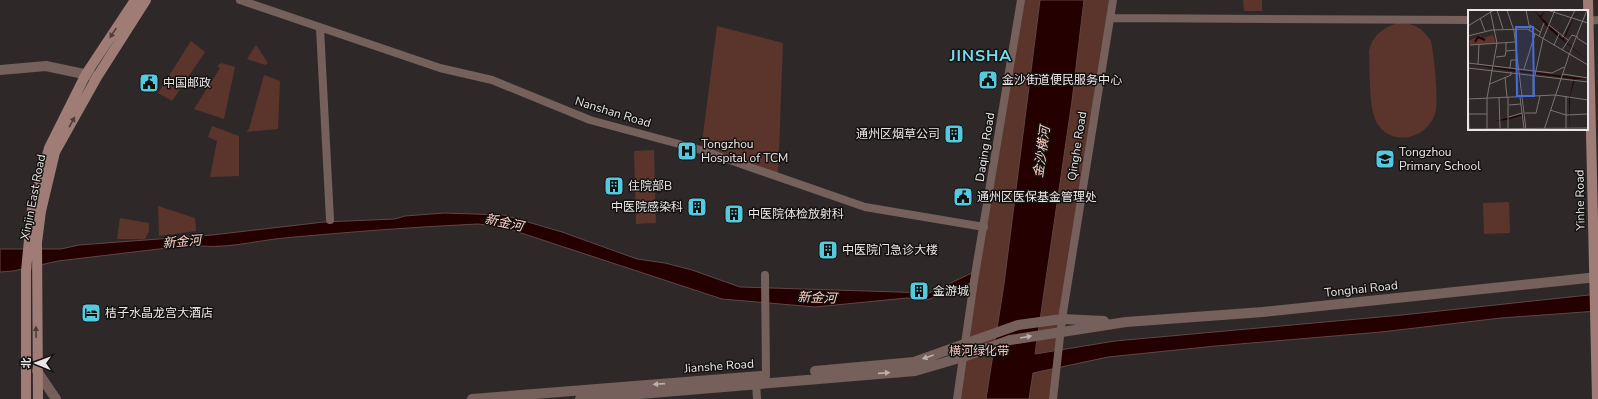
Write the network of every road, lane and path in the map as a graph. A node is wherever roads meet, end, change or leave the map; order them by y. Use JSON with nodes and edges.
{"nodes":[{"id":1,"x":135,"y":0,"type":"edge"},
{"id":2,"x":146,"y":0,"type":"edge"},
{"id":3,"x":240,"y":0,"type":"edge"},
{"id":4,"x":1021,"y":0,"type":"edge"},
{"id":5,"x":1113,"y":0,"type":"edge"},
{"id":6,"x":1588,"y":0,"type":"edge"},
{"id":7,"x":1110,"y":18,"type":"junction"},
{"id":8,"x":1468,"y":20,"type":"edge"},
{"id":9,"x":1591,"y":20,"type":"edge"},
{"id":10,"x":320,"y":28,"type":"junction"},
{"id":11,"x":0,"y":70,"type":"edge"},
{"id":12,"x":92,"y":76,"type":"junction"},
{"id":13,"x":330,"y":220,"type":"dead end"},
{"id":14,"x":984,"y":227,"type":"junction"},
{"id":15,"x":31,"y":271,"type":"junction"},
{"id":16,"x":764,"y":275,"type":"dead end"},
{"id":17,"x":1596,"y":277,"type":"edge"},
{"id":18,"x":1062,"y":319,"type":"junction"},
{"id":19,"x":1126,"y":322,"type":"junction"},
{"id":20,"x":1060,"y":332,"type":"junction"},
{"id":21,"x":965,"y":345,"type":"junction"},
{"id":22,"x":963,"y":357,"type":"junction"},
{"id":23,"x":36,"y":371,"type":"junction"},
{"id":24,"x":766,"y":376,"type":"junction"},
{"id":25,"x":756,"y":383,"type":"junction"},
{"id":26,"x":26,"y":398,"type":"edge"},
{"id":27,"x":38,"y":399,"type":"edge"},
{"id":28,"x":56,"y":399,"type":"edge"},
{"id":29,"x":472,"y":399,"type":"edge"},
{"id":30,"x":580,"y":399,"type":"edge"},
{"id":31,"x":757,"y":399,"type":"edge"},
{"id":32,"x":958,"y":399,"type":"edge"},
{"id":33,"x":1053,"y":399,"type":"edge"},
{"id":34,"x":1597,"y":399,"type":"edge"}],
"edges":[{"from":1,"to":12,"type":"main road","name":"Xinjin East Road","one_way":true},
{"from":2,"to":12,"type":"main road","name":"Xinjin East Road"},
{"from":3,"to":10,"type":"street","name":"Nanshan Road"},
{"from":4,"to":14,"type":"street","name":"Daqing Road"},
{"from":5,"to":7,"type":"street","name":"Qinghe Road"},
{"from":6,"to":9,"type":"main road","name":"Yinhe Road"},
{"from":7,"to":8,"type":"street"},
{"from":7,"to":18,"type":"street","name":"Qinghe Road"},
{"from":9,"to":17,"type":"main road","name":"Yinhe Road"},
{"from":10,"to":13,"type":"street"},
{"from":10,"to":14,"type":"street","name":"Nanshan Road"},
{"from":11,"to":12,"type":"street"},
{"from":15,"to":12,"type":"main road","name":"Xinjin East Road","one_way":true},
{"from":12,"to":15,"type":"main road","name":"Xinjin East Road"},
{"from":14,"to":21,"type":"street","name":"Daqing Road"},
{"from":23,"to":15,"type":"main road","name":"Xinjin East Road","one_way":true},
{"from":15,"to":26,"type":"main road","name":"Xinjin East Road"},
{"from":16,"to":24,"type":"street"},
{"from":17,"to":19,"type":"street","name":"Tonghai Road"},
{"from":17,"to":34,"type":"main road","name":"Yinhe Road"},
{"from":18,"to":19,"type":"street","name":"Tonghai Road"},
{"from":18,"to":20,"type":"street","name":"Qinghe Road"},
{"from":18,"to":21,"type":"street","name":"Jianshe Road"},
{"from":19,"to":20,"type":"street","name":"Tonghai Road"},
{"from":22,"to":20,"type":"street","name":"Jianshe Road","one_way":true},
{"from":20,"to":33,"type":"street","name":"Qinghe Road"},
{"from":21,"to":22,"type":"street","name":"Daqing Road"},
{"from":21,"to":24,"type":"street","name":"Jianshe Road","one_way":true},
{"from":25,"to":22,"type":"street","name":"Jianshe Road","one_way":true},
{"from":22,"to":32,"type":"street"},
{"from":23,"to":27,"type":"main road","name":"Xinjin East Road"},
{"from":23,"to":28,"type":"street"},
{"from":24,"to":29,"type":"street","name":"Jianshe Road","one_way":true},
{"from":25,"to":30,"type":"street","name":"Jianshe Road"},
{"from":25,"to":31,"type":"street"}]}
